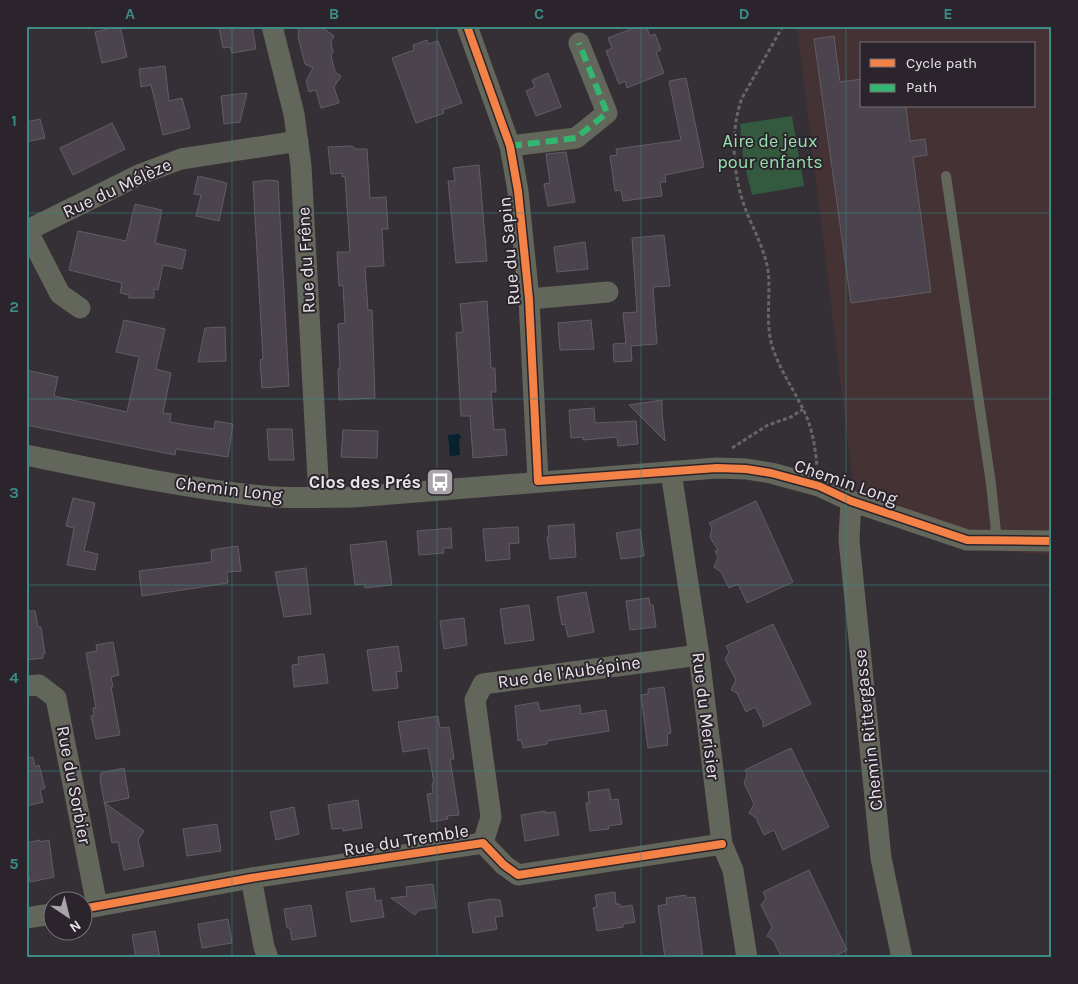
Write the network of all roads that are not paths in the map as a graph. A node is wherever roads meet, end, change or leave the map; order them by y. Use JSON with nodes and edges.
{"nodes":[{"id":1,"x":272,"y":26,"type":"edge"},
{"id":2,"x":467,"y":26,"type":"edge"},
{"id":3,"x":578,"y":43,"type":"dead end"},
{"id":4,"x":298,"y":142,"type":"junction"},
{"id":5,"x":510,"y":146,"type":"junction"},
{"id":6,"x":946,"y":176,"type":"dead end"},
{"id":7,"x":27,"y":231,"type":"edge"},
{"id":8,"x":608,"y":292,"type":"dead end"},
{"id":9,"x":529,"y":299,"type":"junction"},
{"id":10,"x":80,"y":308,"type":"dead end"},
{"id":11,"x":26,"y":455,"type":"edge"},
{"id":12,"x":671,"y":472,"type":"junction"},
{"id":13,"x":538,"y":481,"type":"junction"},
{"id":14,"x":319,"y":497,"type":"junction"},
{"id":15,"x":851,"y":501,"type":"junction"},
{"id":16,"x":997,"y":541,"type":"junction"},
{"id":17,"x":1052,"y":541,"type":"edge"},
{"id":18,"x":698,"y":655,"type":"junction"},
{"id":19,"x":26,"y":686,"type":"edge"},
{"id":20,"x":483,"y":843,"type":"junction"},
{"id":21,"x":722,"y":844,"type":"junction"},
{"id":22,"x":251,"y":878,"type":"junction"},
{"id":23,"x":88,"y":892,"type":"edge"},
{"id":24,"x":92,"y":907,"type":"edge"},
{"id":25,"x":42,"y":916,"type":"edge"},
{"id":26,"x":26,"y":918,"type":"edge"},
{"id":27,"x":268,"y":958,"type":"edge"},
{"id":28,"x":747,"y":958,"type":"edge"},
{"id":29,"x":902,"y":958,"type":"edge"}],
"edges":[{"from":1,"to":4,"type":"street","name":"Rue du Frêne"},
{"from":2,"to":5,"type":"street","name":"Rue du Sapin"},
{"from":3,"to":5,"type":"street"},
{"from":4,"to":7,"type":"street","name":"Rue du Mélèze"},
{"from":4,"to":14,"type":"street","name":"Rue du Frêne"},
{"from":5,"to":9,"type":"street","name":"Rue du Sapin"},
{"from":6,"to":16,"type":"lane"},
{"from":7,"to":10,"type":"street","name":"Rue du Mélèze"},
{"from":8,"to":9,"type":"street"},
{"from":9,"to":13,"type":"street","name":"Rue du Sapin"},
{"from":11,"to":14,"type":"street","name":"Chemin Long"},
{"from":12,"to":13,"type":"street","name":"Chemin Long"},
{"from":12,"to":15,"type":"street","name":"Chemin Long"},
{"from":12,"to":18,"type":"street","name":"Rue du Merisier"},
{"from":13,"to":14,"type":"street","name":"Chemin Long"},
{"from":15,"to":16,"type":"street","name":"Chemin Long"},
{"from":15,"to":29,"type":"street","name":"Chemin Rittergasse"},
{"from":16,"to":17,"type":"street","name":"Chemin Long"},
{"from":18,"to":20,"type":"street","name":"Rue de l'Aubépine"},
{"from":18,"to":21,"type":"street","name":"Rue du Merisier"},
{"from":19,"to":23,"type":"street","name":"Rue du Sorbier"},
{"from":20,"to":21,"type":"street","name":"Rue du Tremble"},
{"from":20,"to":22,"type":"street","name":"Rue du Tremble"},
{"from":21,"to":28,"type":"street","name":"Rue du Merisier"},
{"from":22,"to":24,"type":"street","name":"Rue du Tremble"},
{"from":22,"to":27,"type":"street"},
{"from":25,"to":26,"type":"street"}]}
